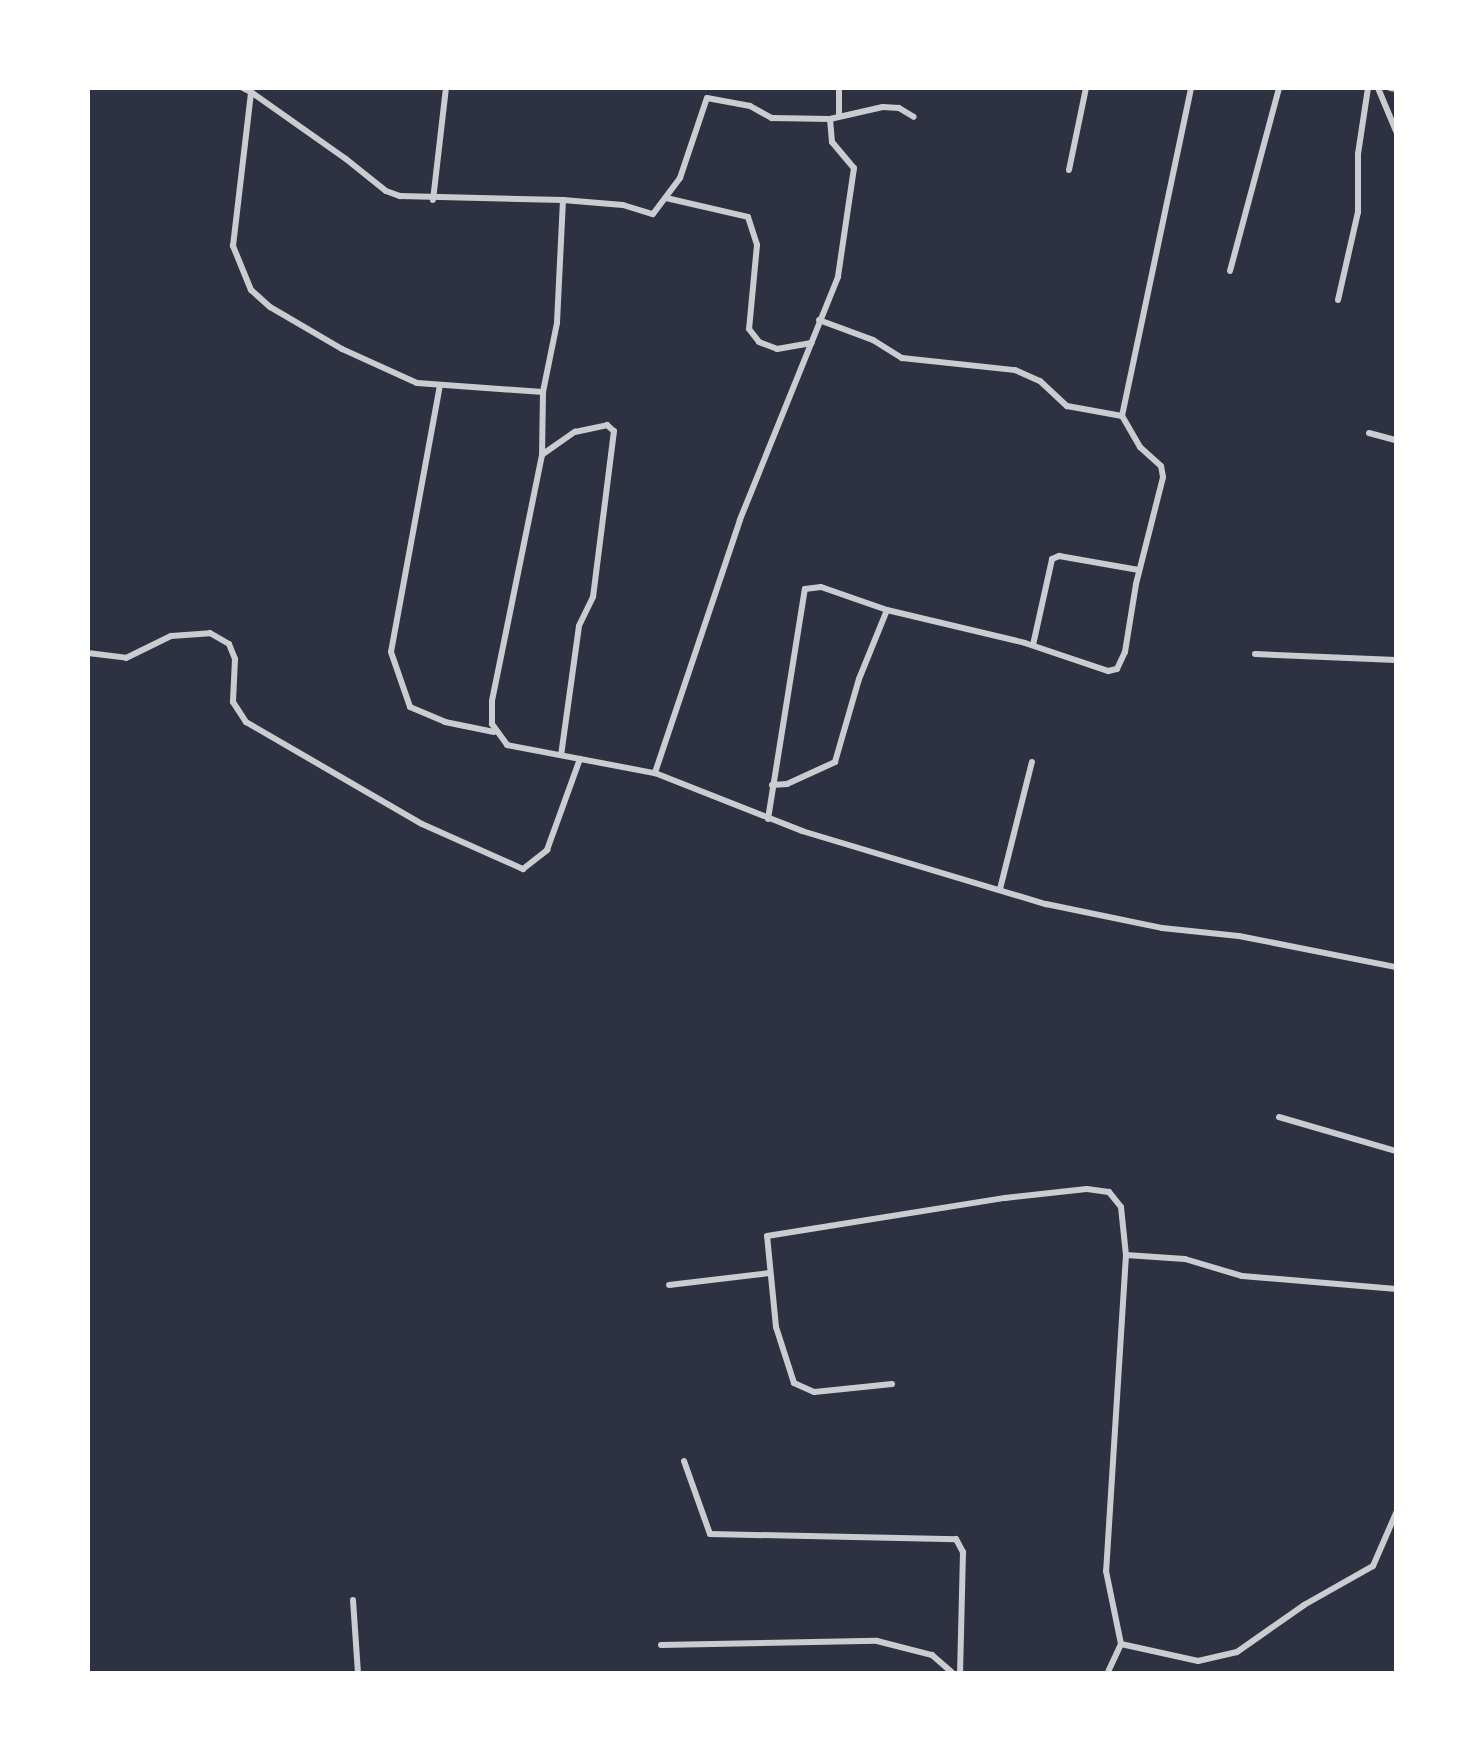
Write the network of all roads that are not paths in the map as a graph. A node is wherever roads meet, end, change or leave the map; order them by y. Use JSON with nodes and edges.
{"nodes":[{"id":1,"x":243,"y":88,"type":"edge"},
{"id":2,"x":446,"y":88,"type":"edge"},
{"id":3,"x":839,"y":88,"type":"edge"},
{"id":4,"x":1086,"y":88,"type":"edge"},
{"id":5,"x":1191,"y":88,"type":"edge"},
{"id":6,"x":1279,"y":88,"type":"edge"},
{"id":7,"x":1368,"y":88,"type":"edge"},
{"id":8,"x":1378,"y":88,"type":"edge"},
{"id":9,"x":251,"y":92,"type":"junction"},
{"id":10,"x":834,"y":117,"type":"junction"},
{"id":11,"x":914,"y":117,"type":"dead end"},
{"id":12,"x":1396,"y":131,"type":"edge"},
{"id":13,"x":1069,"y":170,"type":"dead end"},
{"id":14,"x":666,"y":198,"type":"junction"},
{"id":15,"x":433,"y":200,"type":"junction"},
{"id":16,"x":563,"y":200,"type":"junction"},
{"id":17,"x":1230,"y":271,"type":"dead end"},
{"id":18,"x":1338,"y":300,"type":"dead end"},
{"id":19,"x":819,"y":320,"type":"junction"},
{"id":20,"x":812,"y":342,"type":"junction"},
{"id":21,"x":440,"y":384,"type":"junction"},
{"id":22,"x":543,"y":392,"type":"junction"},
{"id":23,"x":1122,"y":416,"type":"junction"},
{"id":24,"x":1369,"y":433,"type":"dead end"},
{"id":25,"x":1396,"y":440,"type":"edge"},
{"id":26,"x":542,"y":455,"type":"junction"},
{"id":27,"x":1140,"y":570,"type":"junction"},
{"id":28,"x":887,"y":610,"type":"junction"},
{"id":29,"x":1033,"y":646,"type":"junction"},
{"id":30,"x":88,"y":653,"type":"edge"},
{"id":31,"x":1255,"y":654,"type":"dead end"},
{"id":32,"x":1396,"y":660,"type":"edge"},
{"id":33,"x":495,"y":732,"type":"junction"},
{"id":34,"x":561,"y":756,"type":"junction"},
{"id":35,"x":580,"y":759,"type":"junction"},
{"id":36,"x":1032,"y":762,"type":"dead end"},
{"id":37,"x":655,"y":773,"type":"junction"},
{"id":38,"x":772,"y":784,"type":"junction"},
{"id":39,"x":768,"y":819,"type":"junction"},
{"id":40,"x":1000,"y":889,"type":"junction"},
{"id":41,"x":1396,"y":967,"type":"edge"},
{"id":42,"x":1279,"y":1117,"type":"dead end"},
{"id":43,"x":1396,"y":1151,"type":"edge"},
{"id":44,"x":1126,"y":1255,"type":"junction"},
{"id":45,"x":768,"y":1272,"type":"junction"},
{"id":46,"x":669,"y":1285,"type":"dead end"},
{"id":47,"x":1396,"y":1288,"type":"edge"},
{"id":48,"x":892,"y":1384,"type":"dead end"},
{"id":49,"x":684,"y":1461,"type":"dead end"},
{"id":50,"x":1396,"y":1513,"type":"edge"},
{"id":51,"x":352,"y":1600,"type":"dead end"},
{"id":52,"x":1120,"y":1644,"type":"junction"},
{"id":53,"x":661,"y":1645,"type":"dead end"},
{"id":54,"x":358,"y":1674,"type":"edge"},
{"id":55,"x":957,"y":1674,"type":"edge"},
{"id":56,"x":1107,"y":1674,"type":"edge"}],
"edges":[{"from":1,"to":9,"type":"street"},
{"from":2,"to":15,"type":"street"},
{"from":3,"to":10,"type":"street"},
{"from":4,"to":13,"type":"street"},
{"from":5,"to":23,"type":"street"},
{"from":6,"to":17,"type":"street"},
{"from":7,"to":18,"type":"street"},
{"from":8,"to":12,"type":"street"},
{"from":9,"to":15,"type":"street"},
{"from":9,"to":21,"type":"street"},
{"from":10,"to":11,"type":"street"},
{"from":10,"to":14,"type":"street"},
{"from":10,"to":19,"type":"street"},
{"from":14,"to":16,"type":"street"},
{"from":14,"to":20,"type":"street"},
{"from":15,"to":16,"type":"street"},
{"from":16,"to":22,"type":"street"},
{"from":19,"to":20,"type":"street"},
{"from":19,"to":23,"type":"street"},
{"from":20,"to":37,"type":"street"},
{"from":21,"to":22,"type":"street"},
{"from":21,"to":33,"type":"street"},
{"from":22,"to":26,"type":"street"},
{"from":23,"to":27,"type":"street"},
{"from":24,"to":25,"type":"street"},
{"from":26,"to":33,"type":"street"},
{"from":26,"to":34,"type":"street"},
{"from":27,"to":29,"type":"street"},
{"from":27,"to":29,"type":"street"},
{"from":28,"to":29,"type":"street"},
{"from":28,"to":38,"type":"street"},
{"from":28,"to":38,"type":"street"},
{"from":30,"to":35,"type":"street"},
{"from":31,"to":32,"type":"street"},
{"from":33,"to":34,"type":"street"},
{"from":34,"to":35,"type":"street"},
{"from":35,"to":37,"type":"street"},
{"from":36,"to":40,"type":"street"},
{"from":37,"to":39,"type":"street"},
{"from":38,"to":39,"type":"street"},
{"from":39,"to":40,"type":"street"},
{"from":40,"to":41,"type":"street"},
{"from":42,"to":43,"type":"street"},
{"from":44,"to":45,"type":"street"},
{"from":44,"to":47,"type":"street"},
{"from":44,"to":52,"type":"street"},
{"from":45,"to":46,"type":"street"},
{"from":45,"to":48,"type":"street"},
{"from":49,"to":55,"type":"street"},
{"from":50,"to":52,"type":"street"},
{"from":51,"to":54,"type":"street"},
{"from":52,"to":56,"type":"street"},
{"from":53,"to":55,"type":"street"}]}
